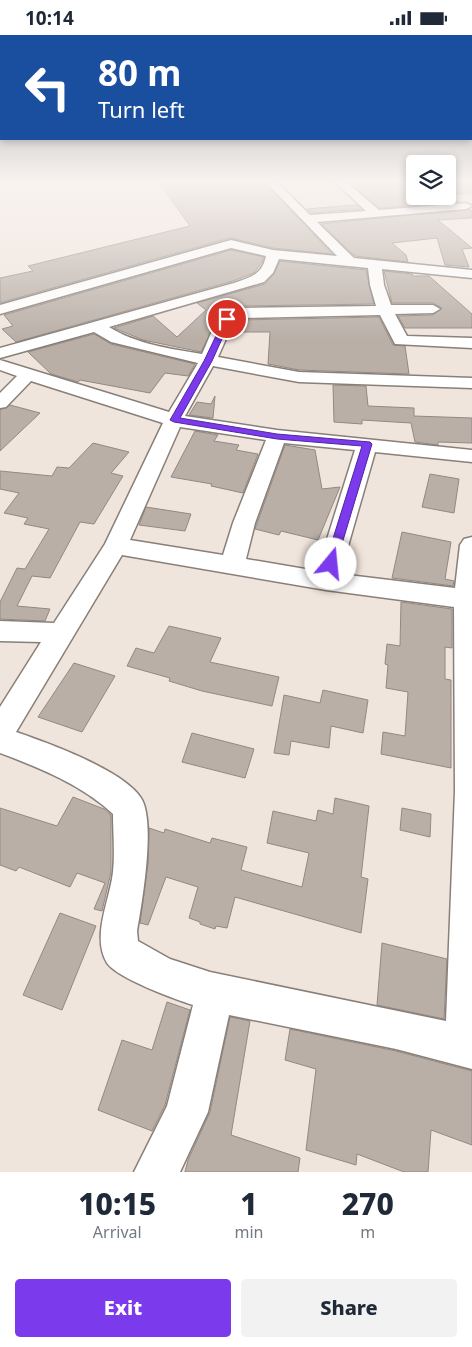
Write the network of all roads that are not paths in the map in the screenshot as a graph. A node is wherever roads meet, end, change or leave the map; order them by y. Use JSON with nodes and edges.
{"nodes":[{"id":1,"x":323,"y":234,"type":"edge"},
{"id":2,"x":273,"y":254,"type":"junction"},
{"id":3,"x":351,"y":263,"type":"junction"},
{"id":4,"x":375,"y":266,"type":"junction"},
{"id":5,"x":417,"y":269,"type":"junction"},
{"id":6,"x":472,"y":274,"type":"edge"},
{"id":7,"x":0,"y":311,"type":"edge"},
{"id":8,"x":387,"y":311,"type":"junction"},
{"id":9,"x":96,"y":326,"type":"junction"},
{"id":10,"x":453,"y":337,"type":"edge"},
{"id":11,"x":0,"y":353,"type":"edge"},
{"id":12,"x":208,"y":361,"type":"junction"},
{"id":13,"x":0,"y":365,"type":"edge"},
{"id":14,"x":29,"y":373,"type":"junction"},
{"id":15,"x":0,"y":403,"type":"edge"},
{"id":16,"x":174,"y":420,"type":"junction"},
{"id":17,"x":277,"y":436,"type":"junction"},
{"id":18,"x":367,"y":444,"type":"junction"},
{"id":19,"x":472,"y":456,"type":"edge"},
{"id":20,"x":472,"y":545,"type":"edge"},
{"id":21,"x":116,"y":546,"type":"junction"},
{"id":22,"x":232,"y":566,"type":"junction"},
{"id":23,"x":326,"y":581,"type":"junction"},
{"id":24,"x":469,"y":600,"type":"edge"},
{"id":25,"x":0,"y":631,"type":"edge"},
{"id":26,"x":62,"y":633,"type":"junction"},
{"id":27,"x":0,"y":733,"type":"edge"},
{"id":28,"x":0,"y":740,"type":"edge"},
{"id":29,"x":215,"y":993,"type":"junction"},
{"id":30,"x":468,"y":1048,"type":"edge"},
{"id":31,"x":156,"y":1172,"type":"edge"}],
"edges":[{"from":1,"to":3,"type":"street"},
{"from":2,"to":3,"type":"street"},
{"from":2,"to":7,"type":"street"},
{"from":2,"to":9,"type":"street"},
{"from":3,"to":4,"type":"street"},
{"from":4,"to":5,"type":"street"},
{"from":4,"to":8,"type":"street"},
{"from":5,"to":6,"type":"street"},
{"from":5,"to":10,"type":"street"},
{"from":8,"to":10,"type":"street"},
{"from":8,"to":10,"type":"street"},
{"from":8,"to":12,"type":"street"},
{"from":9,"to":11,"type":"street"},
{"from":9,"to":12,"type":"street"},
{"from":10,"to":12,"type":"street"},
{"from":12,"to":16,"type":"street"},
{"from":13,"to":14,"type":"street"},
{"from":14,"to":15,"type":"street"},
{"from":14,"to":16,"type":"street"},
{"from":16,"to":17,"type":"street"},
{"from":16,"to":21,"type":"street"},
{"from":17,"to":18,"type":"street"},
{"from":17,"to":22,"type":"street"},
{"from":18,"to":19,"type":"street"},
{"from":18,"to":23,"type":"street"},
{"from":20,"to":24,"type":"street"},
{"from":21,"to":22,"type":"street"},
{"from":21,"to":26,"type":"street"},
{"from":22,"to":23,"type":"street"},
{"from":23,"to":24,"type":"street"},
{"from":24,"to":30,"type":"street"},
{"from":25,"to":26,"type":"street"},
{"from":26,"to":27,"type":"street"},
{"from":28,"to":29,"type":"street"},
{"from":29,"to":30,"type":"street"},
{"from":29,"to":31,"type":"street"}]}
